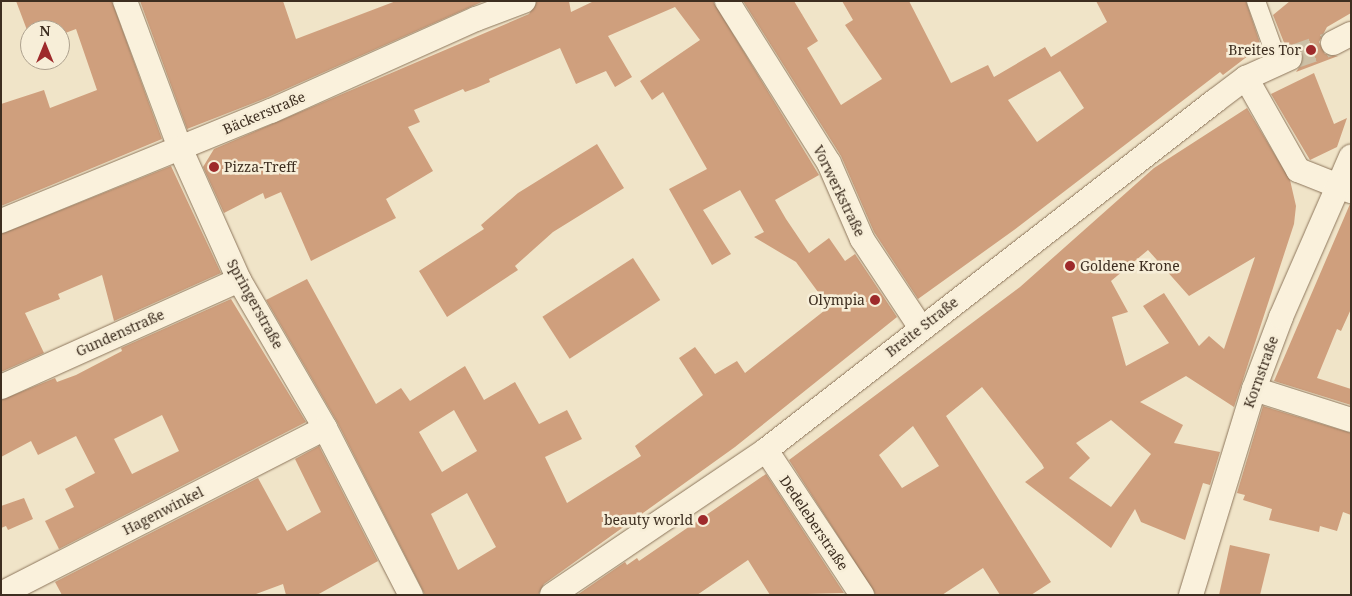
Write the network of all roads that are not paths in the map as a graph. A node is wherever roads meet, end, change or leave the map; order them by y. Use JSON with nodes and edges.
{"nodes":[{"id":1,"x":125,"y":1,"type":"edge"},
{"id":2,"x":524,"y":1,"type":"edge"},
{"id":3,"x":727,"y":1,"type":"edge"},
{"id":4,"x":1256,"y":1,"type":"edge"},
{"id":5,"x":1284,"y":60,"type":"joint"},
{"id":6,"x":1246,"y":78,"type":"junction"},
{"id":7,"x":180,"y":148,"type":"junction"},
{"id":8,"x":1351,"y":157,"type":"edge"},
{"id":9,"x":1344,"y":188,"type":"edge"},
{"id":10,"x":1,"y":221,"type":"edge"},
{"id":11,"x":239,"y":280,"type":"junction"},
{"id":12,"x":921,"y":328,"type":"junction"},
{"id":13,"x":1,"y":386,"type":"edge"},
{"id":14,"x":1254,"y":389,"type":"junction"},
{"id":15,"x":1351,"y":420,"type":"edge"},
{"id":16,"x":325,"y":428,"type":"junction"},
{"id":17,"x":766,"y":450,"type":"junction"},
{"id":18,"x":1,"y":594,"type":"edge"},
{"id":19,"x":411,"y":595,"type":"edge"},
{"id":20,"x":552,"y":595,"type":"edge"},
{"id":21,"x":862,"y":595,"type":"edge"},
{"id":22,"x":1191,"y":595,"type":"edge"}],
"edges":[{"from":1,"to":7,"type":"street","name":"Springerstraße"},
{"from":2,"to":7,"type":"street","name":"Bäckerstraße"},
{"from":3,"to":12,"type":"street","name":"Vorwerkstraße"},
{"from":4,"to":5,"type":"street"},
{"from":5,"to":6,"type":"street","name":"Breite Straße"},
{"from":6,"to":9,"type":"street"},
{"from":6,"to":12,"type":"street","name":"Breite Straße"},
{"from":7,"to":10,"type":"street","name":"Bäckerstraße"},
{"from":7,"to":11,"type":"street","name":"Springerstraße"},
{"from":8,"to":9,"type":"street","name":"Kornstraße"},
{"from":9,"to":14,"type":"street","name":"Kornstraße"},
{"from":11,"to":13,"type":"street","name":"Gundenstraße"},
{"from":11,"to":16,"type":"street","name":"Springerstraße"},
{"from":12,"to":17,"type":"street","name":"Breite Straße"},
{"from":14,"to":15,"type":"street"},
{"from":14,"to":22,"type":"street","name":"Kornstraße"},
{"from":16,"to":18,"type":"street","name":"Hagenwinkel"},
{"from":16,"to":19,"type":"street","name":"Springerstraße"},
{"from":17,"to":20,"type":"street","name":"Breite Straße"},
{"from":17,"to":21,"type":"street","name":"Dedeleberstraße"}]}
